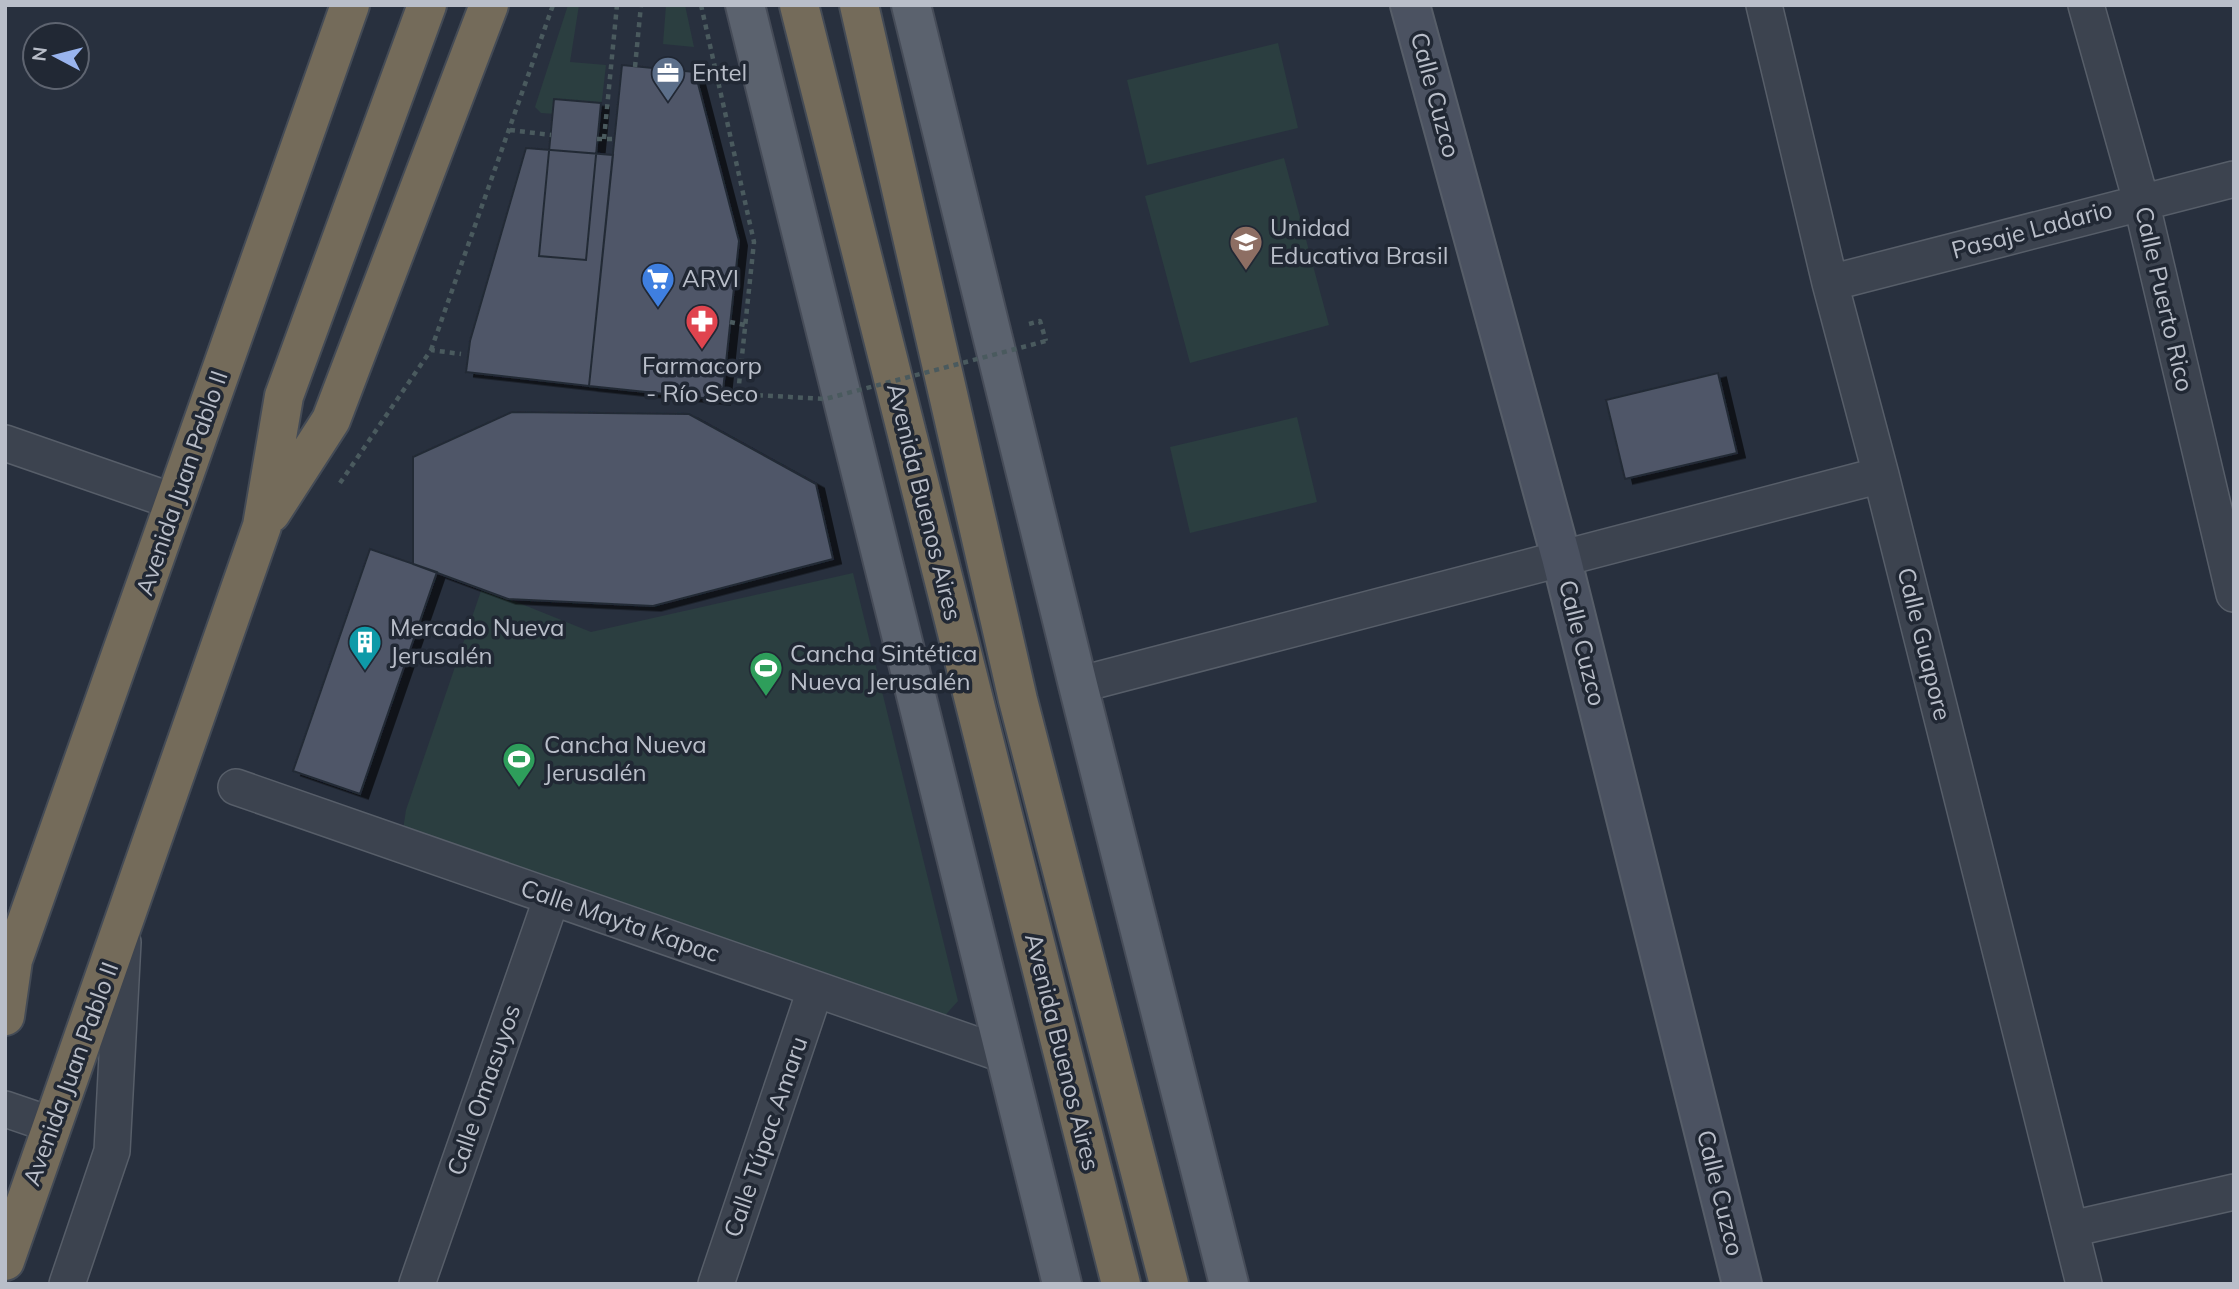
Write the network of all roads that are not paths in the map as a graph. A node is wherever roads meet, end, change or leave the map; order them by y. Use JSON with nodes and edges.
{"nodes":[{"id":1,"x":350,"y":5,"type":"edge"},
{"id":2,"x":427,"y":5,"type":"edge"},
{"id":3,"x":489,"y":5,"type":"edge"},
{"id":4,"x":745,"y":5,"type":"edge"},
{"id":5,"x":799,"y":5,"type":"edge"},
{"id":6,"x":859,"y":5,"type":"edge"},
{"id":7,"x":911,"y":5,"type":"edge"},
{"id":8,"x":1410,"y":5,"type":"edge"},
{"id":9,"x":1764,"y":5,"type":"edge"},
{"id":10,"x":2087,"y":5,"type":"edge"},
{"id":11,"x":2234,"y":179,"type":"edge"},
{"id":12,"x":2141,"y":201,"type":"junction"},
{"id":13,"x":1830,"y":283,"type":"junction"},
{"id":14,"x":5,"y":443,"type":"edge"},
{"id":15,"x":1881,"y":475,"type":"junction"},
{"id":16,"x":175,"y":502,"type":"junction"},
{"id":17,"x":262,"y":526,"type":"junction"},
{"id":18,"x":1561,"y":557,"type":"junction"},
{"id":19,"x":2234,"y":594,"type":"edge"},
{"id":20,"x":1078,"y":685,"type":"junction"},
{"id":21,"x":236,"y":787,"type":"dead end"},
{"id":22,"x":552,"y":897,"type":"junction"},
{"id":23,"x":124,"y":926,"type":"junction"},
{"id":24,"x":9,"y":966,"type":"edge"},
{"id":25,"x":815,"y":990,"type":"junction"},
{"id":26,"x":5,"y":1016,"type":"edge"},
{"id":27,"x":1005,"y":1055,"type":"junction"},
{"id":28,"x":5,"y":1109,"type":"edge"},
{"id":29,"x":52,"y":1125,"type":"junction"},
{"id":30,"x":2234,"y":1192,"type":"edge"},
{"id":31,"x":2071,"y":1229,"type":"junction"},
{"id":32,"x":5,"y":1261,"type":"edge"},
{"id":33,"x":66,"y":1284,"type":"edge"},
{"id":34,"x":417,"y":1284,"type":"edge"},
{"id":35,"x":716,"y":1284,"type":"edge"},
{"id":36,"x":1062,"y":1284,"type":"edge"},
{"id":37,"x":1121,"y":1284,"type":"edge"},
{"id":38,"x":1170,"y":1284,"type":"edge"},
{"id":39,"x":1229,"y":1284,"type":"edge"},
{"id":40,"x":1742,"y":1284,"type":"edge"},
{"id":41,"x":2084,"y":1284,"type":"edge"}],
"edges":[{"from":1,"to":16,"type":"highway","name":"Avenida Juan Pablo II"},
{"from":2,"to":17,"type":"highway","name":"Avenida Juan Pablo II"},
{"from":3,"to":17,"type":"highway"},
{"from":4,"to":27,"type":"main road"},
{"from":5,"to":37,"type":"highway","name":"Avenida Buenos Aires"},
{"from":6,"to":38,"type":"highway","name":"Avenida Buenos Aires"},
{"from":7,"to":20,"type":"main road"},
{"from":8,"to":18,"type":"street","name":"Calle Cuzco"},
{"from":9,"to":13,"type":"street","name":"Calle Guapore"},
{"from":10,"to":12,"type":"street","name":"Calle Puerto Rico"},
{"from":11,"to":12,"type":"street","name":"Pasaje Ladario"},
{"from":12,"to":13,"type":"street","name":"Pasaje Ladario"},
{"from":12,"to":19,"type":"street","name":"Calle Puerto Rico"},
{"from":13,"to":15,"type":"street","name":"Calle Guapore"},
{"from":14,"to":16,"type":"street"},
{"from":15,"to":18,"type":"street"},
{"from":15,"to":31,"type":"street","name":"Calle Guapore"},
{"from":16,"to":24,"type":"highway","name":"Avenida Juan Pablo II"},
{"from":17,"to":23,"type":"highway","name":"Avenida Juan Pablo II"},
{"from":18,"to":20,"type":"street"},
{"from":18,"to":40,"type":"street","name":"Calle Cuzco"},
{"from":20,"to":39,"type":"main road"},
{"from":21,"to":22,"type":"street","name":"Calle Mayta Kapac"},
{"from":22,"to":25,"type":"street","name":"Calle Mayta Kapac"},
{"from":22,"to":34,"type":"street","name":"Calle Omasuyos"},
{"from":23,"to":29,"type":"highway","name":"Avenida Juan Pablo II"},
{"from":23,"to":33,"type":"street","name":"Avenida Juan Pablo II"},
{"from":24,"to":26,"type":"highway","name":"Avenida Juan Pablo II"},
{"from":25,"to":27,"type":"street","name":"Calle Mayta Kapac"},
{"from":25,"to":35,"type":"street","name":"Calle Túpac Amaru"},
{"from":27,"to":36,"type":"main road"},
{"from":28,"to":29,"type":"street"},
{"from":29,"to":32,"type":"highway","name":"Avenida Juan Pablo II"},
{"from":30,"to":31,"type":"street"},
{"from":31,"to":41,"type":"street","name":"Calle Guapore"}]}
